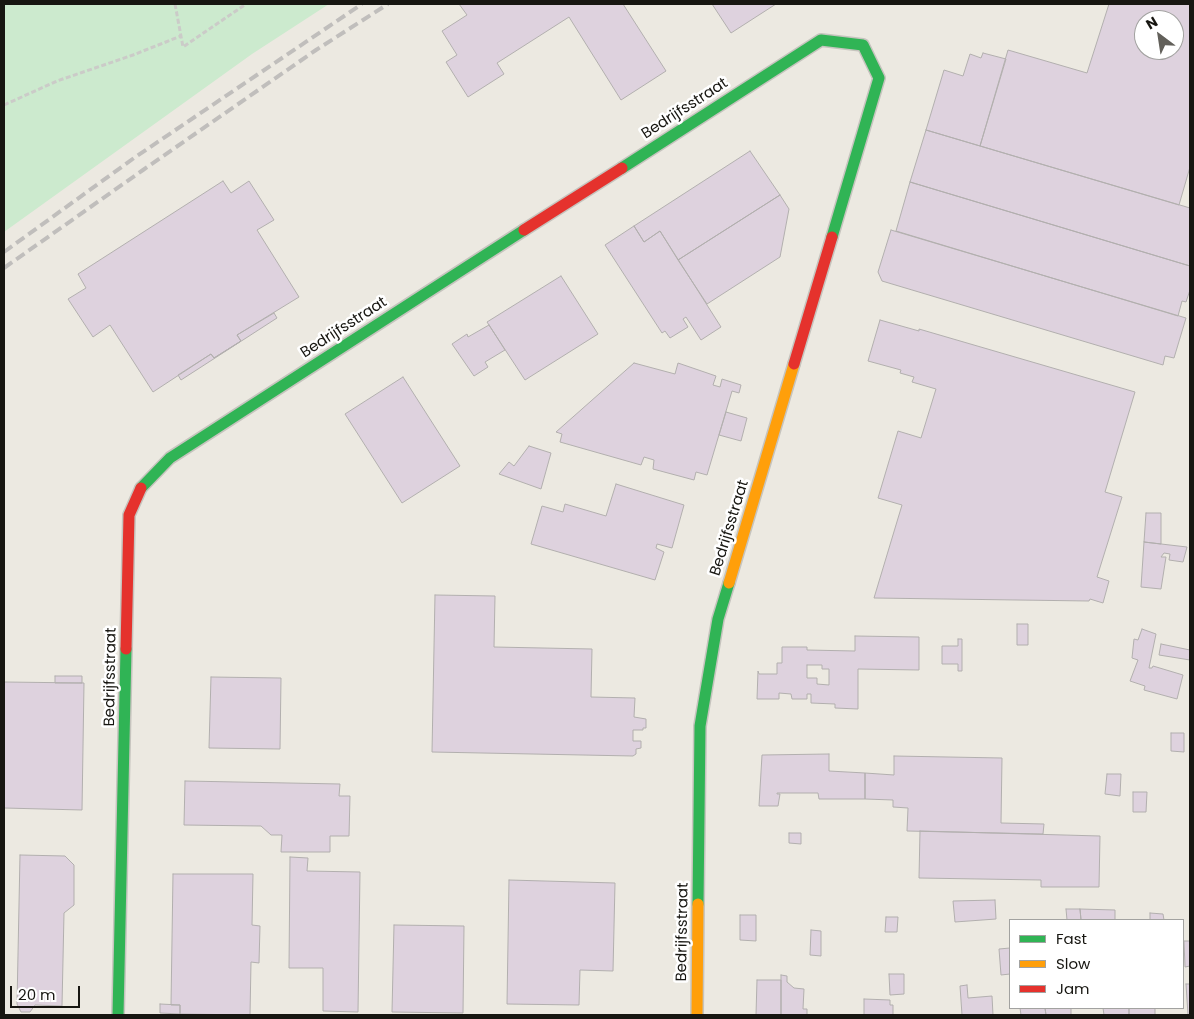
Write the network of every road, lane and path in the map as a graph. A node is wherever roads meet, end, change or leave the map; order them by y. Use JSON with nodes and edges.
{"nodes":[{"id":1,"x":175,"y":4,"type":"edge"},
{"id":2,"x":246,"y":4,"type":"edge"},
{"id":3,"x":181,"y":36,"type":"junction"},
{"id":4,"x":4,"y":105,"type":"edge"},
{"id":5,"x":118,"y":1015,"type":"edge"},
{"id":6,"x":698,"y":1015,"type":"edge"}],
"edges":[{"from":1,"to":3,"type":"path"},
{"from":2,"to":3,"type":"path"},
{"from":3,"to":4,"type":"path"},
{"from":5,"to":6,"type":"street","name":"Bedrijfsstraat"}]}
